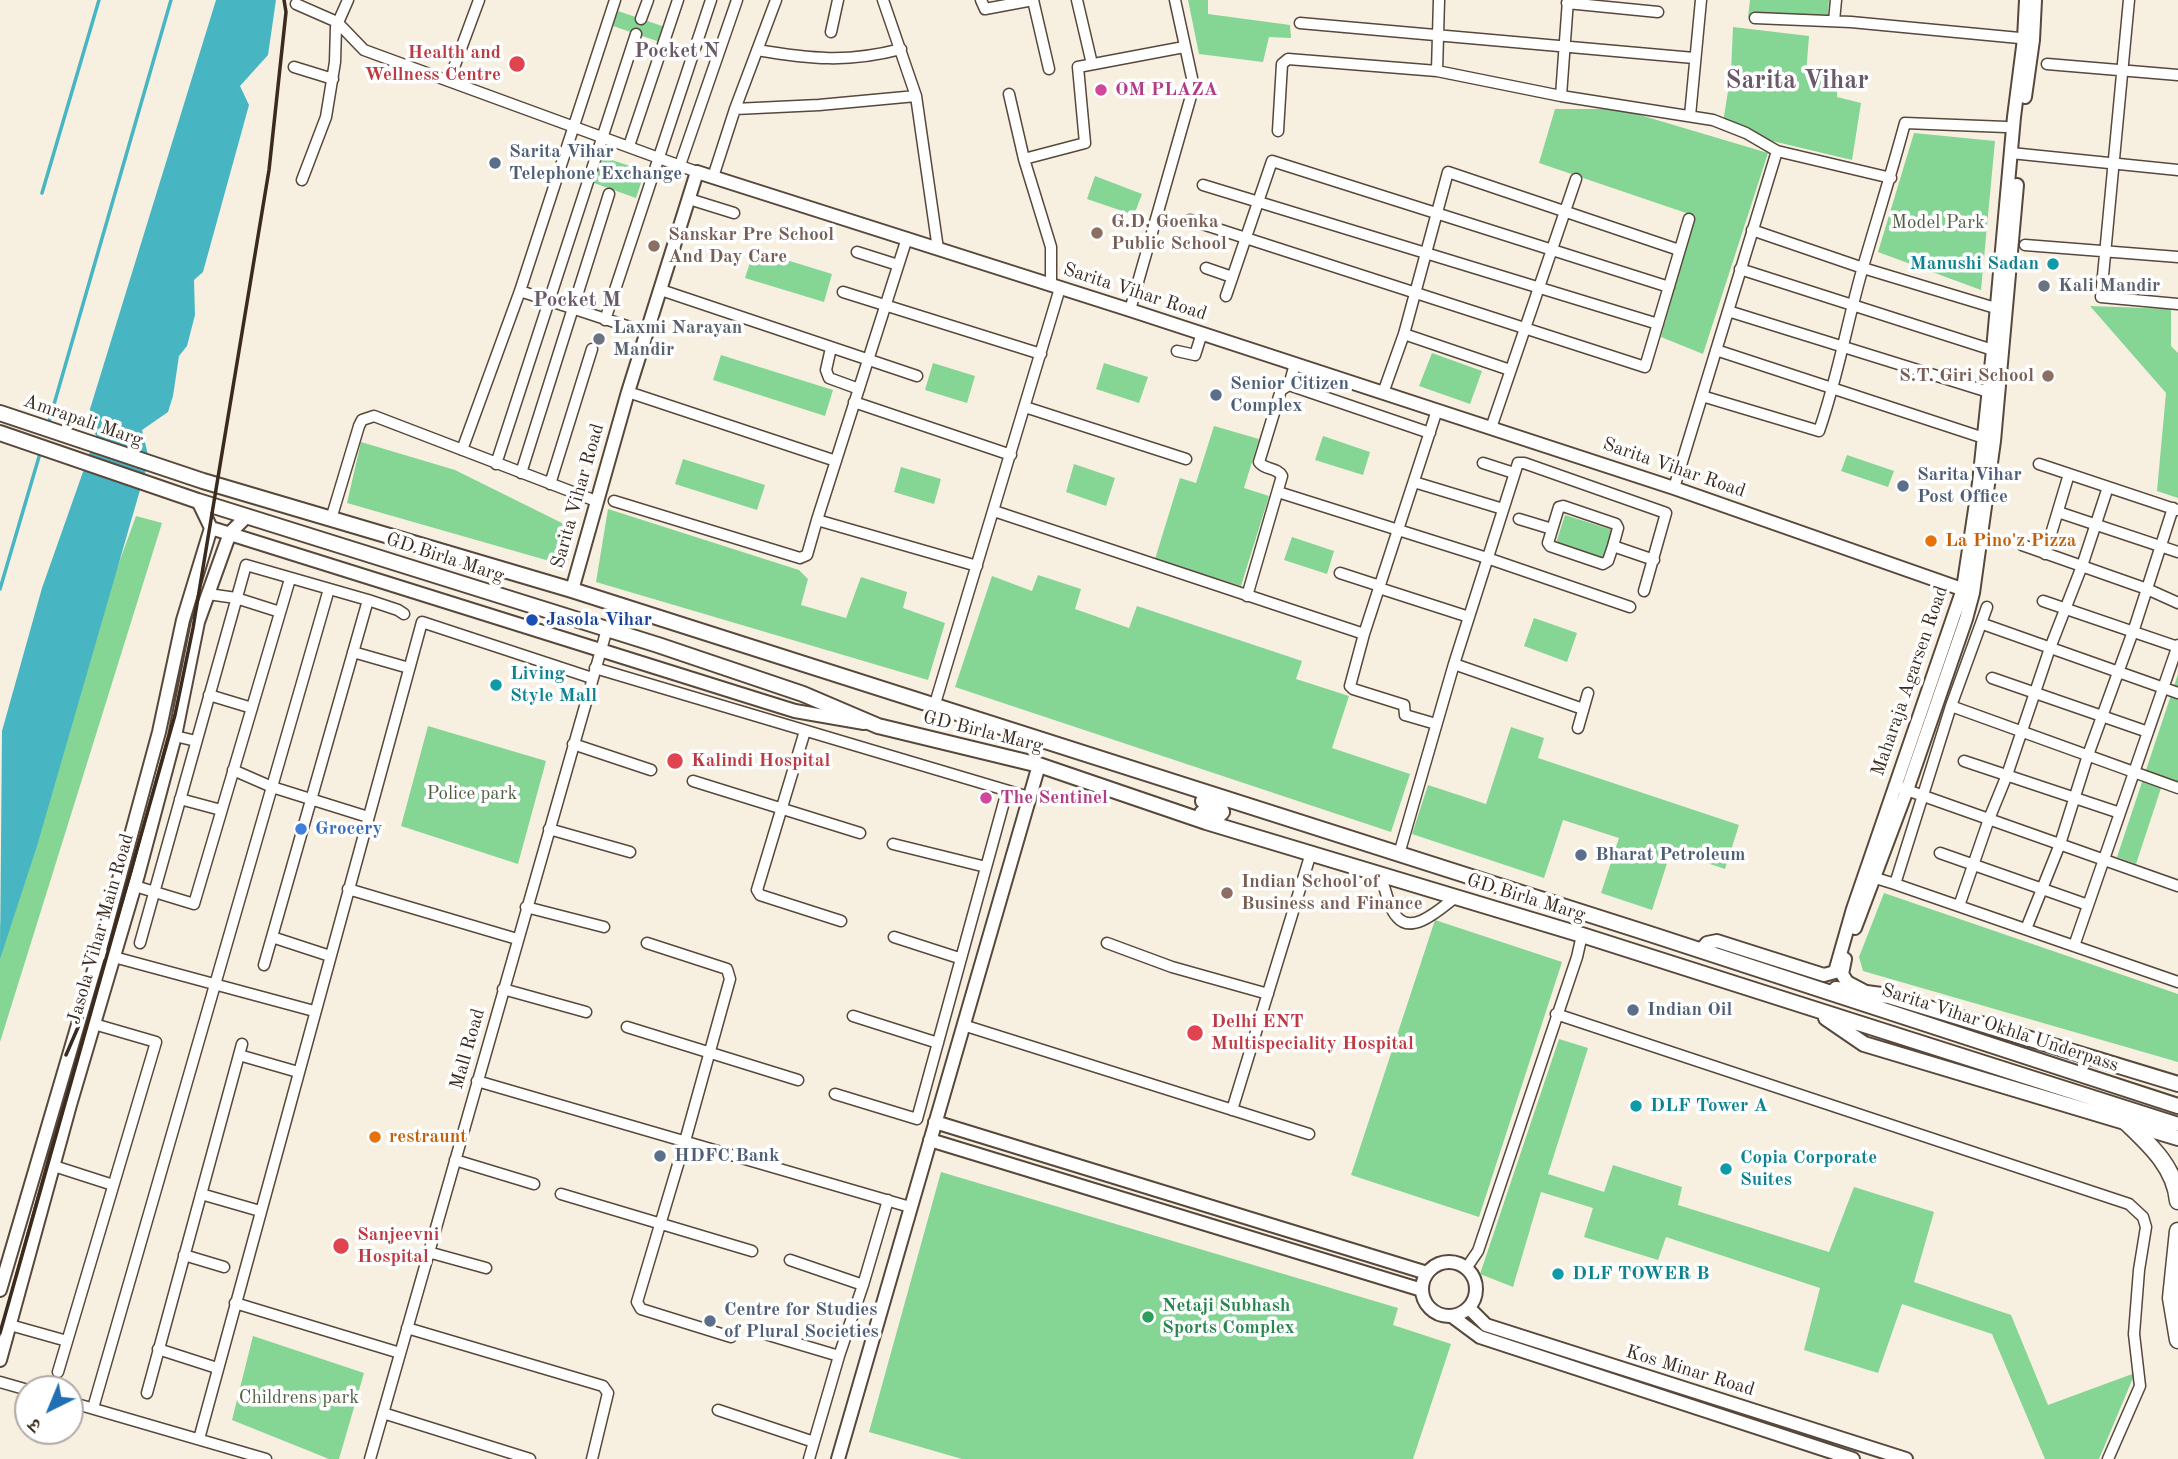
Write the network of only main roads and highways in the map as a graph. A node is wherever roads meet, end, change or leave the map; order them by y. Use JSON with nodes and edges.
{"nodes":[{"id":1,"x":0,"y":413,"type":"edge"},
{"id":2,"x":0,"y":433,"type":"edge"},
{"id":3,"x":153,"y":465,"type":"joint"},
{"id":4,"x":149,"y":484,"type":"joint"},
{"id":5,"x":1156,"y":777,"type":"junction"},
{"id":6,"x":1164,"y":807,"type":"junction"},
{"id":7,"x":1299,"y":823,"type":"junction"},
{"id":8,"x":1292,"y":848,"type":"junction"},
{"id":9,"x":1811,"y":986,"type":"junction"},
{"id":10,"x":1810,"y":1008,"type":"junction"},
{"id":11,"x":2178,"y":1084,"type":"edge"},
{"id":12,"x":2178,"y":1106,"type":"edge"},
{"id":13,"x":2126,"y":1122,"type":"junction"},
{"id":14,"x":2176,"y":1131,"type":"edge"},
{"id":15,"x":2178,"y":1201,"type":"edge"},
{"id":16,"x":2178,"y":1231,"type":"edge"},
{"id":17,"x":2178,"y":1340,"type":"edge"}],
"edges":[{"from":1,"to":3,"type":"main road","name":"Amrapali Marg"},
{"from":2,"to":4,"type":"main road","name":"Amrapali Marg"},
{"from":3,"to":5,"type":"main road","name":"GD Birla Marg"},
{"from":4,"to":6,"type":"main road","name":"GD Birla Marg"},
{"from":5,"to":6,"type":"main road"},
{"from":5,"to":7,"type":"main road","name":"GD Birla Marg"},
{"from":6,"to":8,"type":"main road","name":"GD Birla Marg"},
{"from":7,"to":8,"type":"main road"},
{"from":7,"to":9,"type":"main road","name":"GD Birla Marg"},
{"from":8,"to":10,"type":"main road","name":"GD Birla Marg"},
{"from":9,"to":11,"type":"main road"},
{"from":9,"to":12,"type":"main road","name":"Sarita Vihar Okhla Underpass"},
{"from":10,"to":13,"type":"main road"},
{"from":10,"to":14,"type":"main road","name":"Sarita Vihar Okhla Underpass"},
{"from":13,"to":14,"type":"main road"},
{"from":13,"to":15,"type":"highway"},
{"from":16,"to":17,"type":"highway"}]}
